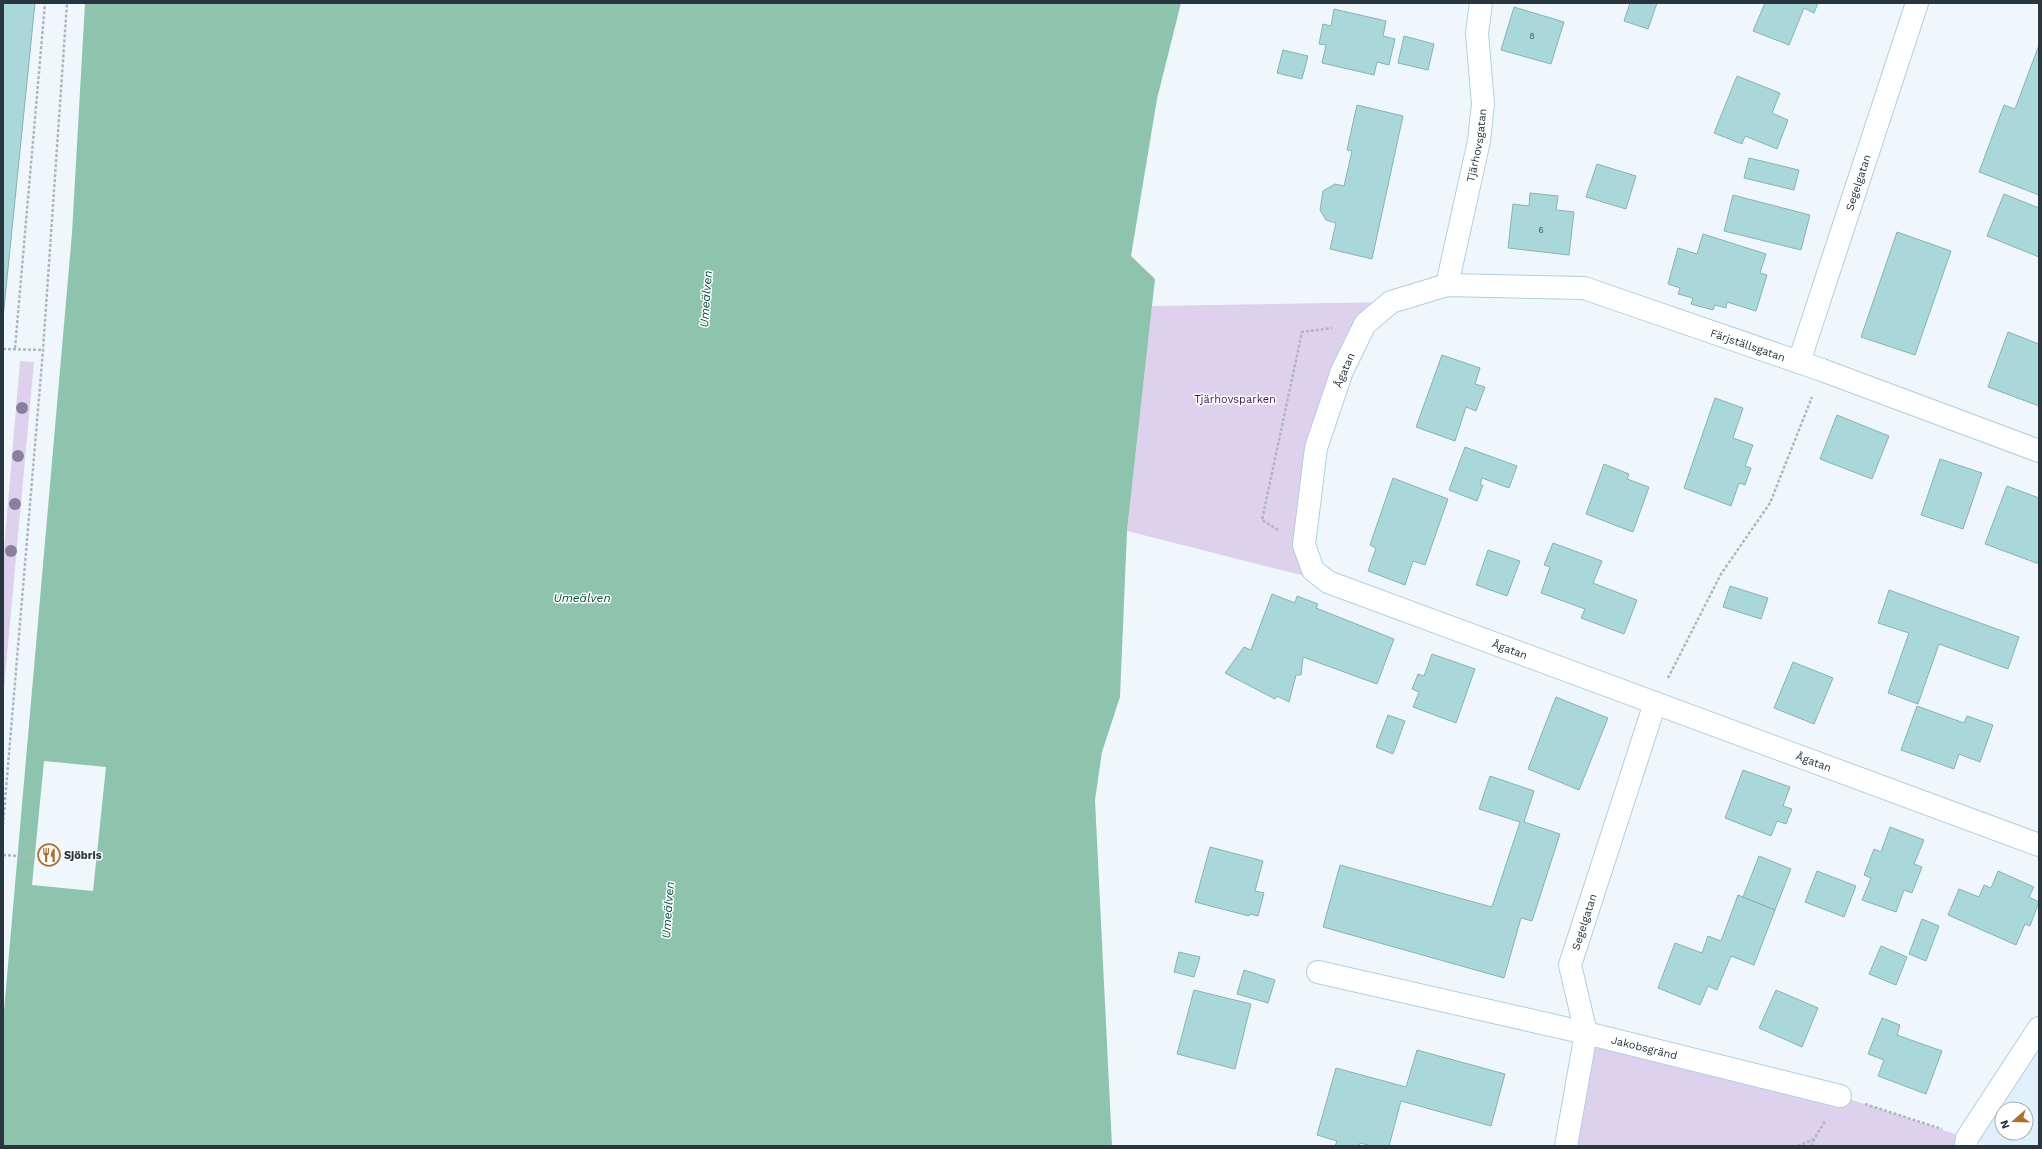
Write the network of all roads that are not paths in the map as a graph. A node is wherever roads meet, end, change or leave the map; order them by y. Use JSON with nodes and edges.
{"nodes":[{"id":1,"x":1481,"y":3,"type":"edge"},
{"id":2,"x":1917,"y":3,"type":"edge"},
{"id":3,"x":1447,"y":285,"type":"junction"},
{"id":4,"x":1799,"y":362,"type":"junction"},
{"id":5,"x":2039,"y":451,"type":"edge"},
{"id":6,"x":1655,"y":703,"type":"junction"},
{"id":7,"x":2039,"y":845,"type":"edge"},
{"id":8,"x":1318,"y":972,"type":"dead end"},
{"id":9,"x":2039,"y":1028,"type":"edge"},
{"id":10,"x":1586,"y":1033,"type":"junction"},
{"id":11,"x":1840,"y":1096,"type":"road end"},
{"id":12,"x":1967,"y":1142,"type":"edge"},
{"id":13,"x":1566,"y":1146,"type":"edge"}],
"edges":[{"from":1,"to":3,"type":"street","name":"Tjärhovsgatan"},
{"from":2,"to":4,"type":"street","name":"Segelgatan"},
{"from":3,"to":4,"type":"street","name":"Färjställsgatan"},
{"from":3,"to":6,"type":"street","name":"Ågatan"},
{"from":4,"to":5,"type":"street","name":"Färjställsgatan"},
{"from":6,"to":7,"type":"street","name":"Ågatan"},
{"from":6,"to":10,"type":"street","name":"Segelgatan"},
{"from":8,"to":10,"type":"street","name":"Jakobsgränd"},
{"from":9,"to":12,"type":"street"},
{"from":10,"to":11,"type":"street","name":"Jakobsgränd"},
{"from":10,"to":13,"type":"street","name":"Segelgatan"}]}
